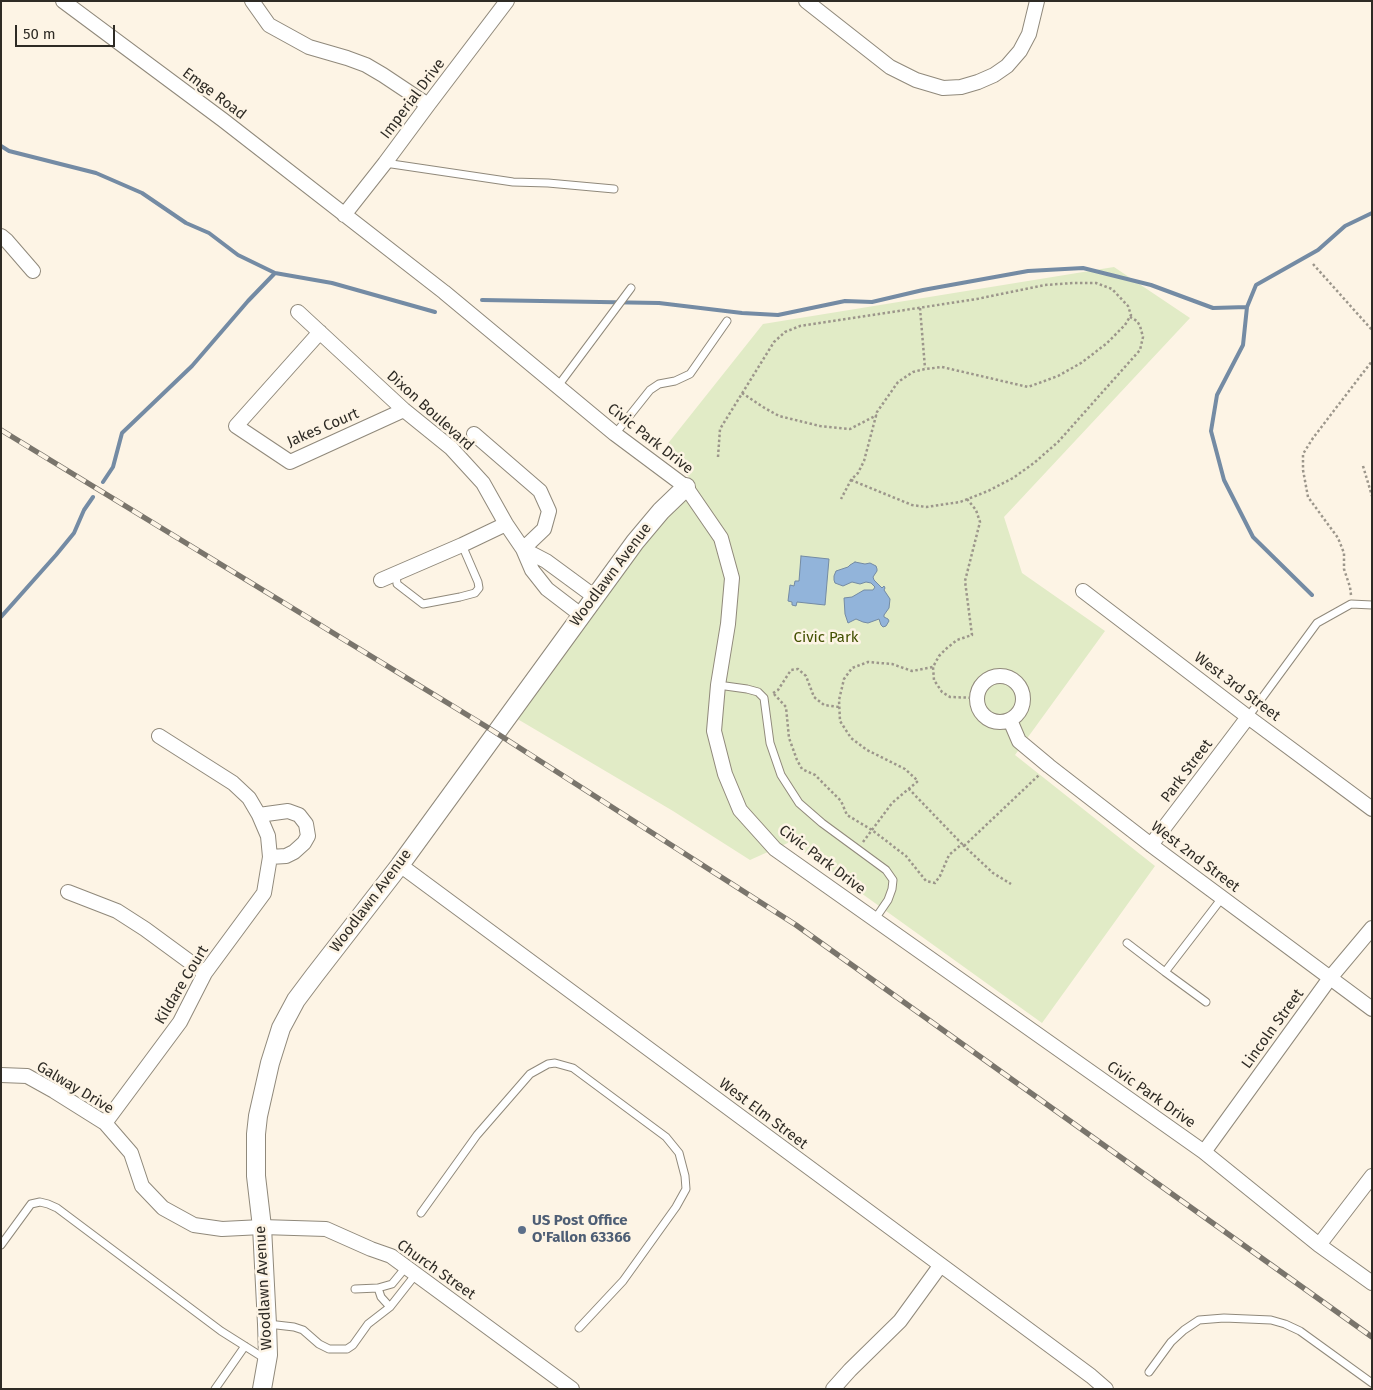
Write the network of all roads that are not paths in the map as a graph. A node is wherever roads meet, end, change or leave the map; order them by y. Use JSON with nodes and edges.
{"nodes":[{"id":1,"x":63,"y":1,"type":"edge"},
{"id":2,"x":252,"y":1,"type":"edge"},
{"id":3,"x":508,"y":1,"type":"edge"},
{"id":4,"x":806,"y":1,"type":"edge"},
{"id":5,"x":1037,"y":1,"type":"edge"},
{"id":6,"x":428,"y":105,"type":"junction"},
{"id":7,"x":385,"y":164,"type":"junction"},
{"id":8,"x":614,"y":188,"type":"dead end"},
{"id":9,"x":344,"y":214,"type":"junction"},
{"id":10,"x":1,"y":236,"type":"edge"},
{"id":11,"x":33,"y":271,"type":"dead end"},
{"id":12,"x":631,"y":288,"type":"dead end"},
{"id":13,"x":298,"y":312,"type":"dead end"},
{"id":14,"x":727,"y":321,"type":"dead end"},
{"id":15,"x":320,"y":332,"type":"junction"},
{"id":16,"x":558,"y":386,"type":"junction"},
{"id":17,"x":404,"y":410,"type":"junction"},
{"id":18,"x":474,"y":434,"type":"dead end"},
{"id":19,"x":615,"y":434,"type":"junction"},
{"id":20,"x":686,"y":487,"type":"junction"},
{"id":21,"x":506,"y":524,"type":"junction"},
{"id":22,"x":462,"y":545,"type":"junction"},
{"id":23,"x":523,"y":549,"type":"junction"},
{"id":24,"x":396,"y":574,"type":"junction"},
{"id":25,"x":381,"y":580,"type":"dead end"},
{"id":26,"x":1083,"y":590,"type":"dead end"},
{"id":27,"x":595,"y":597,"type":"junction"},
{"id":28,"x":1372,"y":605,"type":"edge"},
{"id":29,"x":581,"y":615,"type":"junction"},
{"id":30,"x":718,"y":685,"type":"junction"},
{"id":31,"x":1248,"y":717,"type":"junction"},
{"id":32,"x":1010,"y":720,"type":"junction"},
{"id":33,"x":159,"y":736,"type":"dead end"},
{"id":34,"x":1372,"y":809,"type":"edge"},
{"id":35,"x":259,"y":815,"type":"junction"},
{"id":36,"x":1151,"y":845,"type":"junction"},
{"id":37,"x":270,"y":857,"type":"junction"},
{"id":38,"x":400,"y":865,"type":"junction"},
{"id":39,"x":68,"y":892,"type":"dead end"},
{"id":40,"x":1222,"y":898,"type":"junction"},
{"id":41,"x":875,"y":919,"type":"junction"},
{"id":42,"x":1372,"y":928,"type":"edge"},
{"id":43,"x":1127,"y":943,"type":"dead end"},
{"id":44,"x":1165,"y":972,"type":"junction"},
{"id":45,"x":205,"y":973,"type":"junction"},
{"id":46,"x":1330,"y":978,"type":"junction"},
{"id":47,"x":1206,"y":1002,"type":"dead end"},
{"id":48,"x":1372,"y":1009,"type":"edge"},
{"id":49,"x":1,"y":1075,"type":"edge"},
{"id":50,"x":105,"y":1123,"type":"junction"},
{"id":51,"x":1204,"y":1152,"type":"junction"},
{"id":52,"x":1372,"y":1176,"type":"edge"},
{"id":53,"x":421,"y":1212,"type":"dead end"},
{"id":54,"x":262,"y":1227,"type":"junction"},
{"id":55,"x":1,"y":1244,"type":"edge"},
{"id":56,"x":1319,"y":1246,"type":"junction"},
{"id":57,"x":940,"y":1266,"type":"junction"},
{"id":58,"x":411,"y":1270,"type":"junction"},
{"id":59,"x":1372,"y":1283,"type":"edge"},
{"id":60,"x":378,"y":1288,"type":"junction"},
{"id":61,"x":355,"y":1289,"type":"dead end"},
{"id":62,"x":390,"y":1307,"type":"junction"},
{"id":63,"x":267,"y":1324,"type":"junction"},
{"id":64,"x":579,"y":1328,"type":"dead end"},
{"id":65,"x":245,"y":1346,"type":"junction"},
{"id":66,"x":267,"y":1360,"type":"junction"},
{"id":67,"x":1149,"y":1372,"type":"dead end"},
{"id":68,"x":1372,"y":1383,"type":"edge"},
{"id":69,"x":215,"y":1389,"type":"edge"},
{"id":70,"x":262,"y":1389,"type":"edge"},
{"id":71,"x":572,"y":1389,"type":"edge"},
{"id":72,"x":833,"y":1389,"type":"edge"},
{"id":73,"x":1106,"y":1389,"type":"edge"}],
"edges":[{"from":1,"to":9,"type":"street","name":"Emge Road"},
{"from":2,"to":6,"type":"street"},
{"from":3,"to":6,"type":"street","name":"Imperial Drive"},
{"from":4,"to":5,"type":"street"},
{"from":6,"to":7,"type":"street","name":"Imperial Drive"},
{"from":7,"to":8,"type":"lane"},
{"from":7,"to":9,"type":"street","name":"Imperial Drive"},
{"from":9,"to":16,"type":"street","name":"Civic Park Drive"},
{"from":10,"to":11,"type":"street"},
{"from":12,"to":16,"type":"lane"},
{"from":13,"to":15,"type":"street","name":"Dixon Boulevard"},
{"from":14,"to":19,"type":"lane"},
{"from":15,"to":17,"type":"street","name":"Dixon Boulevard"},
{"from":15,"to":17,"type":"street","name":"Jakes Court"},
{"from":16,"to":19,"type":"street","name":"Civic Park Drive"},
{"from":17,"to":21,"type":"street","name":"Dixon Boulevard"},
{"from":18,"to":23,"type":"street"},
{"from":19,"to":20,"type":"street","name":"Civic Park Drive"},
{"from":20,"to":27,"type":"street","name":"Woodlawn Avenue"},
{"from":20,"to":30,"type":"street","name":"Civic Park Drive"},
{"from":21,"to":22,"type":"street"},
{"from":21,"to":23,"type":"street","name":"Dixon Boulevard"},
{"from":22,"to":24,"type":"street"},
{"from":22,"to":24,"type":"lane"},
{"from":23,"to":27,"type":"street","name":"Dixon Boulevard"},
{"from":23,"to":29,"type":"street","name":"Dixon Boulevard"},
{"from":24,"to":25,"type":"street"},
{"from":26,"to":31,"type":"street","name":"West 3rd Street"},
{"from":27,"to":29,"type":"street","name":"Woodlawn Avenue"},
{"from":28,"to":31,"type":"lane"},
{"from":29,"to":38,"type":"street","name":"Woodlawn Avenue"},
{"from":30,"to":41,"type":"street","name":"Civic Park Drive"},
{"from":30,"to":41,"type":"lane"},
{"from":31,"to":34,"type":"street","name":"West 3rd Street"},
{"from":31,"to":36,"type":"street","name":"Park Street"},
{"from":32,"to":32,"type":"street"},
{"from":32,"to":36,"type":"street","name":"West 2nd Street"},
{"from":33,"to":35,"type":"street","name":"Kildare Court"},
{"from":35,"to":37,"type":"street","name":"Kildare Court"},
{"from":35,"to":37,"type":"street"},
{"from":36,"to":40,"type":"street","name":"West 2nd Street"},
{"from":37,"to":45,"type":"street","name":"Kildare Court"},
{"from":38,"to":54,"type":"street","name":"Woodlawn Avenue"},
{"from":38,"to":57,"type":"street","name":"West Elm Street"},
{"from":39,"to":45,"type":"street"},
{"from":40,"to":44,"type":"lane"},
{"from":40,"to":46,"type":"street","name":"West 2nd Street"},
{"from":41,"to":51,"type":"street","name":"Civic Park Drive"},
{"from":42,"to":46,"type":"street","name":"Lincoln Street"},
{"from":43,"to":44,"type":"lane"},
{"from":44,"to":47,"type":"lane"},
{"from":45,"to":50,"type":"street","name":"Kildare Court"},
{"from":46,"to":48,"type":"street","name":"West 2nd Street"},
{"from":46,"to":51,"type":"street","name":"Lincoln Street"},
{"from":49,"to":50,"type":"street","name":"Galway Drive"},
{"from":50,"to":54,"type":"street","name":"Galway Drive"},
{"from":51,"to":56,"type":"street","name":"Civic Park Drive"},
{"from":52,"to":56,"type":"street"},
{"from":53,"to":64,"type":"lane"},
{"from":54,"to":58,"type":"street","name":"Church Street"},
{"from":54,"to":63,"type":"street","name":"Woodlawn Avenue"},
{"from":55,"to":65,"type":"lane"},
{"from":56,"to":59,"type":"street","name":"Civic Park Drive"},
{"from":57,"to":72,"type":"street"},
{"from":57,"to":73,"type":"street","name":"West Elm Street"},
{"from":58,"to":60,"type":"lane"},
{"from":58,"to":62,"type":"lane"},
{"from":58,"to":71,"type":"street","name":"Church Street"},
{"from":60,"to":61,"type":"lane"},
{"from":60,"to":62,"type":"lane"},
{"from":62,"to":63,"type":"lane"},
{"from":63,"to":66,"type":"street","name":"Woodlawn Avenue"},
{"from":65,"to":66,"type":"lane"},
{"from":65,"to":69,"type":"lane"},
{"from":66,"to":70,"type":"street","name":"Woodlawn Avenue"},
{"from":67,"to":68,"type":"lane"}]}
